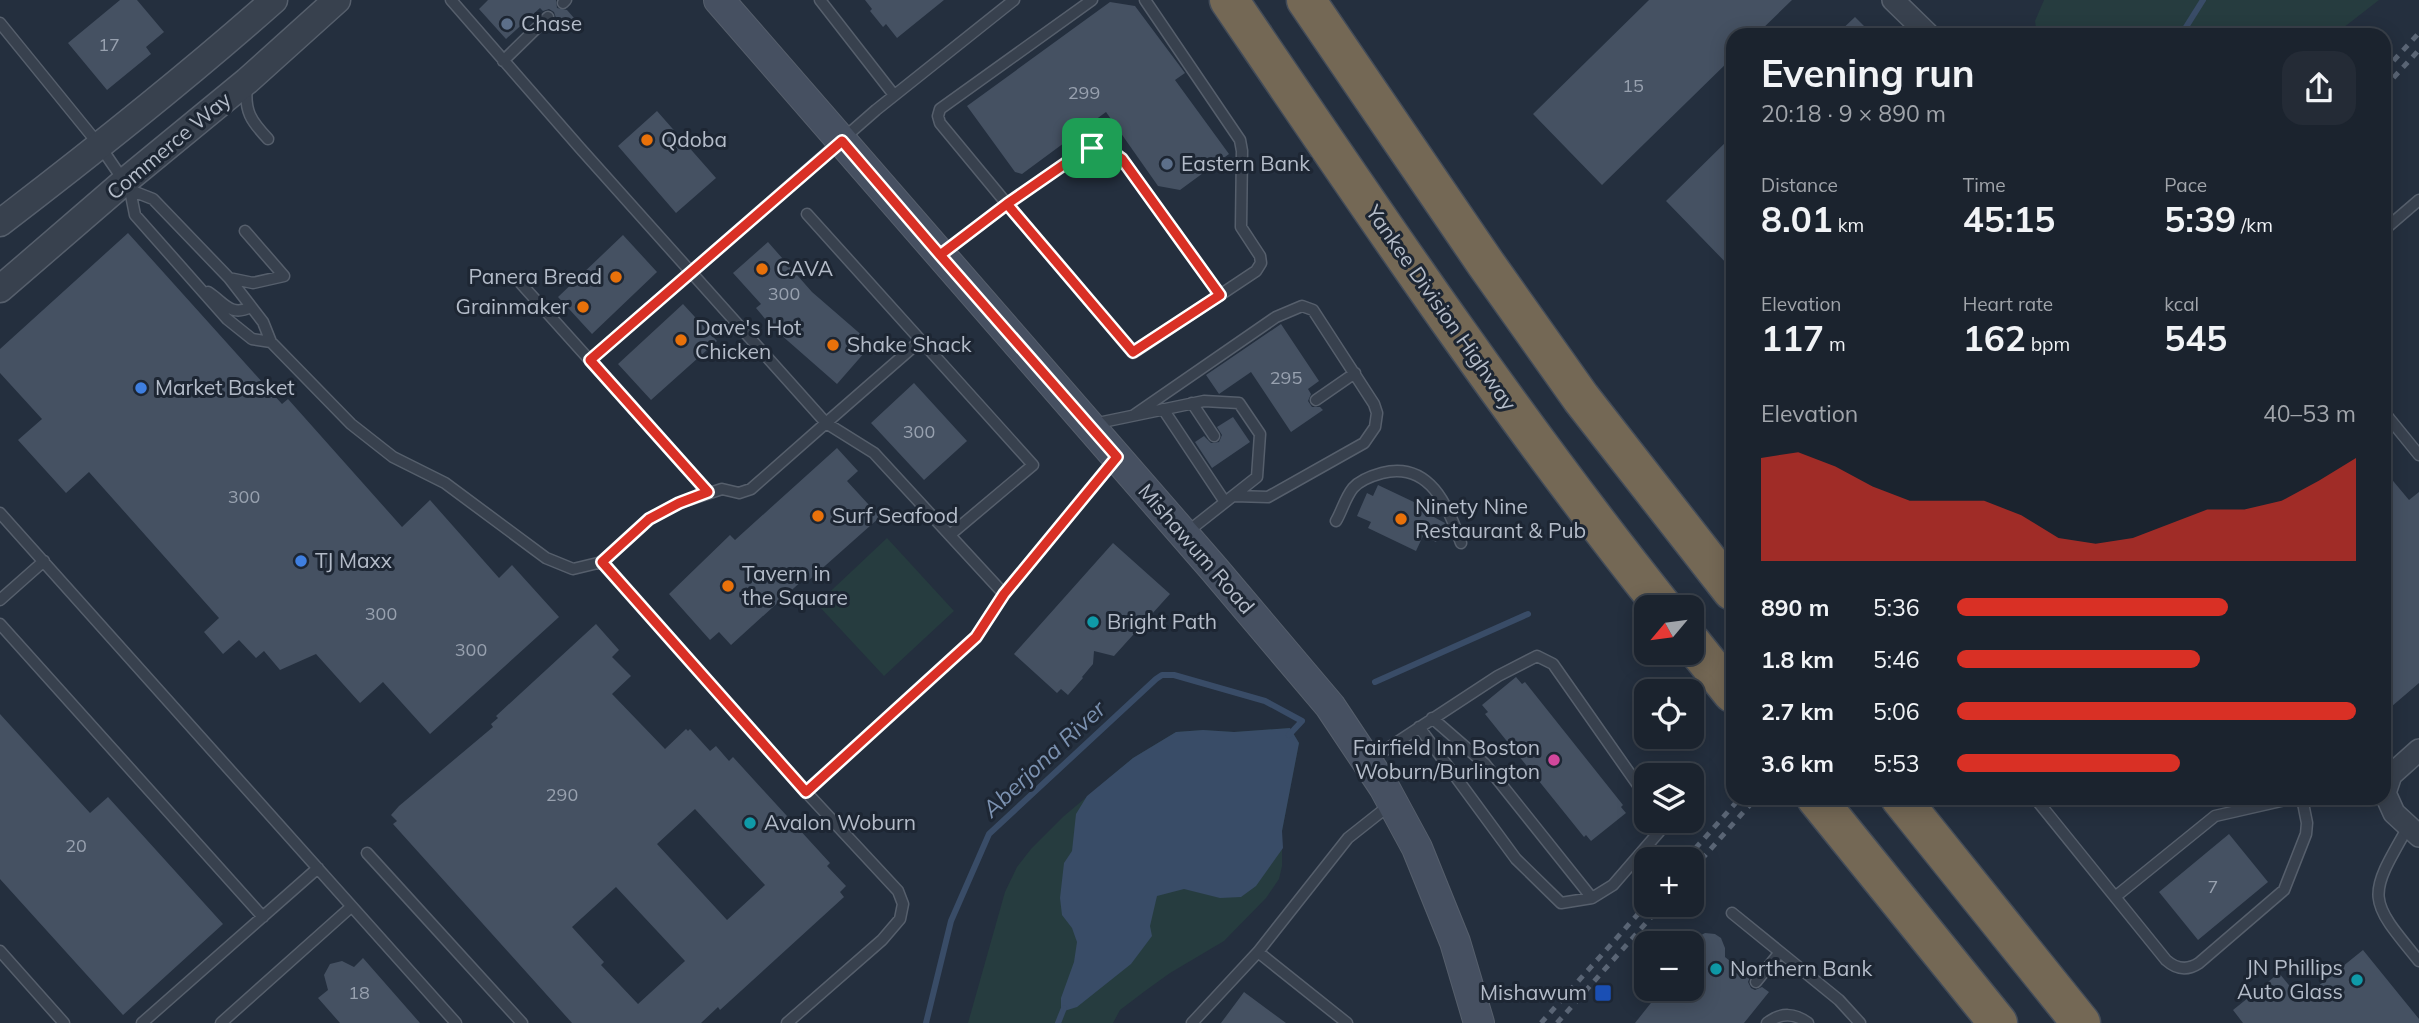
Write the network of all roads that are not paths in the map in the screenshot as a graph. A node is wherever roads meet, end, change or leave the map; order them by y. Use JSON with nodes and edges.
{"nodes":[{"id":1,"x":274,"y":0,"type":"edge"},
{"id":2,"x":337,"y":0,"type":"edge"},
{"id":3,"x":451,"y":0,"type":"edge"},
{"id":4,"x":719,"y":0,"type":"edge"},
{"id":5,"x":820,"y":0,"type":"edge"},
{"id":6,"x":1014,"y":0,"type":"edge"},
{"id":7,"x":1092,"y":0,"type":"edge"},
{"id":8,"x":1145,"y":0,"type":"edge"},
{"id":9,"x":1213,"y":0,"type":"edge"},
{"id":10,"x":1229,"y":0,"type":"edge"},
{"id":11,"x":1894,"y":0,"type":"edge"},
{"id":12,"x":1315,"y":11,"type":"edge"},
{"id":13,"x":548,"y":17,"type":"dead end"},
{"id":14,"x":0,"y":23,"type":"edge"},
{"id":15,"x":1922,"y":28,"type":"edge"},
{"id":16,"x":503,"y":61,"type":"junction"},
{"id":17,"x":247,"y":81,"type":"junction"},
{"id":18,"x":894,"y":95,"type":"junction"},
{"id":19,"x":268,"y":139,"type":"dead end"},
{"id":20,"x":842,"y":141,"type":"junction"},
{"id":21,"x":100,"y":146,"type":"junction"},
{"id":22,"x":1340,"y":164,"type":"junction"},
{"id":23,"x":127,"y":186,"type":"junction"},
{"id":24,"x":2419,"y":200,"type":"edge"},
{"id":25,"x":1007,"y":204,"type":"junction"},
{"id":26,"x":807,"y":214,"type":"dead end"},
{"id":27,"x":0,"y":223,"type":"edge"},
{"id":28,"x":2391,"y":224,"type":"edge"},
{"id":29,"x":245,"y":231,"type":"dead end"},
{"id":30,"x":940,"y":255,"type":"junction"},
{"id":31,"x":692,"y":272,"type":"junction"},
{"id":32,"x":229,"y":278,"type":"junction"},
{"id":33,"x":516,"y":278,"type":"dead end"},
{"id":34,"x":194,"y":283,"type":"junction"},
{"id":35,"x":0,"y":289,"type":"edge"},
{"id":36,"x":1220,"y":295,"type":"junction"},
{"id":37,"x":251,"y":307,"type":"junction"},
{"id":38,"x":920,"y":341,"type":"junction"},
{"id":39,"x":271,"y":342,"type":"junction"},
{"id":40,"x":590,"y":360,"type":"junction"},
{"id":41,"x":1355,"y":373,"type":"junction"},
{"id":42,"x":1315,"y":400,"type":"dead end"},
{"id":43,"x":1192,"y":403,"type":"junction"},
{"id":44,"x":1163,"y":409,"type":"junction"},
{"id":45,"x":1134,"y":415,"type":"junction"},
{"id":46,"x":2391,"y":421,"type":"edge"},
{"id":47,"x":826,"y":423,"type":"junction"},
{"id":48,"x":1088,"y":424,"type":"junction"},
{"id":49,"x":1214,"y":436,"type":"dead end"},
{"id":50,"x":2419,"y":455,"type":"edge"},
{"id":51,"x":1117,"y":457,"type":"junction"},
{"id":52,"x":708,"y":492,"type":"junction"},
{"id":53,"x":1229,"y":499,"type":"junction"},
{"id":54,"x":0,"y":513,"type":"edge"},
{"id":55,"x":1336,"y":522,"type":"dead end"},
{"id":56,"x":951,"y":534,"type":"junction"},
{"id":57,"x":1184,"y":535,"type":"junction"},
{"id":58,"x":1461,"y":543,"type":"dead end"},
{"id":59,"x":44,"y":561,"type":"junction"},
{"id":60,"x":602,"y":562,"type":"junction"},
{"id":61,"x":1726,"y":582,"type":"edge"},
{"id":62,"x":1004,"y":594,"type":"junction"},
{"id":63,"x":1654,"y":595,"type":"edge"},
{"id":64,"x":0,"y":600,"type":"edge"},
{"id":65,"x":0,"y":624,"type":"edge"},
{"id":66,"x":1704,"y":658,"type":"edge"},
{"id":67,"x":1726,"y":686,"type":"edge"},
{"id":68,"x":1432,"y":718,"type":"junction"},
{"id":69,"x":1419,"y":727,"type":"junction"},
{"id":70,"x":2419,"y":750,"type":"edge"},
{"id":71,"x":1367,"y":761,"type":"junction"},
{"id":72,"x":2391,"y":777,"type":"edge"},
{"id":73,"x":1634,"y":779,"type":"edge"},
{"id":74,"x":806,"y":792,"type":"junction"},
{"id":75,"x":1393,"y":802,"type":"junction"},
{"id":76,"x":1823,"y":805,"type":"edge"},
{"id":77,"x":1906,"y":805,"type":"edge"},
{"id":78,"x":2041,"y":805,"type":"edge"},
{"id":79,"x":2261,"y":805,"type":"edge"},
{"id":80,"x":2303,"y":805,"type":"edge"},
{"id":81,"x":2390,"y":805,"type":"edge"},
{"id":82,"x":2413,"y":832,"type":"edge"},
{"id":83,"x":1658,"y":833,"type":"edge"},
{"id":84,"x":368,"y":852,"type":"dead end"},
{"id":85,"x":318,"y":868,"type":"junction"},
{"id":86,"x":2115,"y":897,"type":"junction"},
{"id":87,"x":1592,"y":898,"type":"junction"},
{"id":88,"x":351,"y":906,"type":"junction"},
{"id":89,"x":1732,"y":913,"type":"dead end"},
{"id":90,"x":262,"y":917,"type":"junction"},
{"id":91,"x":0,"y":951,"type":"edge"},
{"id":92,"x":1258,"y":952,"type":"junction"},
{"id":93,"x":1780,"y":952,"type":"junction"},
{"id":94,"x":2419,"y":961,"type":"edge"},
{"id":95,"x":1756,"y":982,"type":"dead end"},
{"id":96,"x":64,"y":1023,"type":"edge"},
{"id":97,"x":142,"y":1023,"type":"edge"},
{"id":98,"x":221,"y":1023,"type":"edge"},
{"id":99,"x":456,"y":1023,"type":"edge"},
{"id":100,"x":522,"y":1023,"type":"edge"},
{"id":101,"x":787,"y":1023,"type":"edge"},
{"id":102,"x":1192,"y":1023,"type":"edge"},
{"id":103,"x":1348,"y":1023,"type":"edge"},
{"id":104,"x":1479,"y":1023,"type":"edge"},
{"id":105,"x":1767,"y":1023,"type":"edge"},
{"id":106,"x":1808,"y":1023,"type":"edge"},
{"id":107,"x":1860,"y":1023,"type":"edge"},
{"id":108,"x":1998,"y":1023,"type":"edge"},
{"id":109,"x":2081,"y":1023,"type":"edge"}],
"edges":[{"from":1,"to":21,"type":"street","name":"Commerce Way"},
{"from":2,"to":17,"type":"street","name":"Commerce Way"},
{"from":3,"to":16,"type":"lane"},
{"from":4,"to":20,"type":"main road","name":"Mishawum Road"},
{"from":5,"to":18,"type":"lane"},
{"from":6,"to":18,"type":"lane"},
{"from":7,"to":25,"type":"lane"},
{"from":8,"to":36,"type":"lane"},
{"from":9,"to":22,"type":"highway"},
{"from":10,"to":22,"type":"highway","name":"Yankee Division Highway"},
{"from":11,"to":15,"type":"street"},
{"from":12,"to":61,"type":"highway"},
{"from":13,"to":16,"type":"lane"},
{"from":14,"to":21,"type":"lane"},
{"from":16,"to":31,"type":"lane"},
{"from":17,"to":19,"type":"lane"},
{"from":17,"to":23,"type":"street","name":"Commerce Way"},
{"from":18,"to":20,"type":"lane"},
{"from":20,"to":30,"type":"main road","name":"Mishawum Road"},
{"from":20,"to":31,"type":"lane"},
{"from":21,"to":23,"type":"lane"},
{"from":21,"to":27,"type":"street","name":"Commerce Way"},
{"from":22,"to":63,"type":"highway","name":"Yankee Division Highway"},
{"from":23,"to":32,"type":"lane"},
{"from":23,"to":34,"type":"lane"},
{"from":23,"to":35,"type":"street","name":"Commerce Way"},
{"from":24,"to":28,"type":"lane"},
{"from":25,"to":30,"type":"lane"},
{"from":25,"to":36,"type":"lane"},
{"from":25,"to":36,"type":"lane"},
{"from":26,"to":38,"type":"lane"},
{"from":29,"to":32,"type":"lane"},
{"from":30,"to":48,"type":"main road","name":"Mishawum Road"},
{"from":31,"to":40,"type":"lane"},
{"from":31,"to":47,"type":"lane"},
{"from":32,"to":37,"type":"lane"},
{"from":33,"to":40,"type":"lane"},
{"from":34,"to":37,"type":"lane"},
{"from":34,"to":39,"type":"lane"},
{"from":37,"to":39,"type":"lane"},
{"from":38,"to":47,"type":"lane"},
{"from":38,"to":56,"type":"lane"},
{"from":39,"to":60,"type":"lane"},
{"from":40,"to":52,"type":"lane"},
{"from":41,"to":42,"type":"lane"},
{"from":41,"to":45,"type":"lane"},
{"from":41,"to":53,"type":"lane"},
{"from":43,"to":44,"type":"lane"},
{"from":43,"to":49,"type":"lane"},
{"from":43,"to":53,"type":"lane"},
{"from":44,"to":45,"type":"lane"},
{"from":44,"to":53,"type":"lane"},
{"from":45,"to":48,"type":"lane"},
{"from":46,"to":50,"type":"lane"},
{"from":47,"to":52,"type":"lane"},
{"from":47,"to":56,"type":"lane"},
{"from":48,"to":51,"type":"main road","name":"Mishawum Road"},
{"from":51,"to":57,"type":"main road","name":"Mishawum Road"},
{"from":51,"to":62,"type":"lane"},
{"from":52,"to":60,"type":"lane"},
{"from":53,"to":57,"type":"lane"},
{"from":54,"to":59,"type":"lane"},
{"from":55,"to":58,"type":"lane"},
{"from":56,"to":62,"type":"lane"},
{"from":57,"to":71,"type":"main road","name":"Mishawum Road"},
{"from":59,"to":64,"type":"lane"},
{"from":59,"to":85,"type":"lane"},
{"from":60,"to":74,"type":"lane"},
{"from":62,"to":74,"type":"lane"},
{"from":65,"to":90,"type":"lane"},
{"from":66,"to":67,"type":"highway"},
{"from":68,"to":69,"type":"lane"},
{"from":68,"to":73,"type":"lane"},
{"from":68,"to":87,"type":"lane"},
{"from":69,"to":71,"type":"lane"},
{"from":69,"to":87,"type":"lane"},
{"from":70,"to":72,"type":"street"},
{"from":71,"to":75,"type":"main road","name":"Mishawum Road"},
{"from":74,"to":101,"type":"lane"},
{"from":75,"to":92,"type":"lane"},
{"from":75,"to":104,"type":"main road","name":"Mishawum Road"},
{"from":76,"to":108,"type":"highway"},
{"from":77,"to":109,"type":"highway"},
{"from":78,"to":86,"type":"lane"},
{"from":79,"to":86,"type":"lane"},
{"from":80,"to":86,"type":"lane"},
{"from":81,"to":82,"type":"street"},
{"from":82,"to":94,"type":"lane"},
{"from":83,"to":87,"type":"lane"},
{"from":84,"to":100,"type":"lane"},
{"from":85,"to":88,"type":"lane"},
{"from":85,"to":90,"type":"lane"},
{"from":88,"to":98,"type":"lane"},
{"from":88,"to":99,"type":"lane"},
{"from":89,"to":93,"type":"lane"},
{"from":90,"to":97,"type":"lane"},
{"from":91,"to":96,"type":"lane"},
{"from":92,"to":102,"type":"lane"},
{"from":92,"to":103,"type":"lane"},
{"from":93,"to":95,"type":"lane"},
{"from":93,"to":107,"type":"lane"},
{"from":105,"to":106,"type":"lane"}]}
